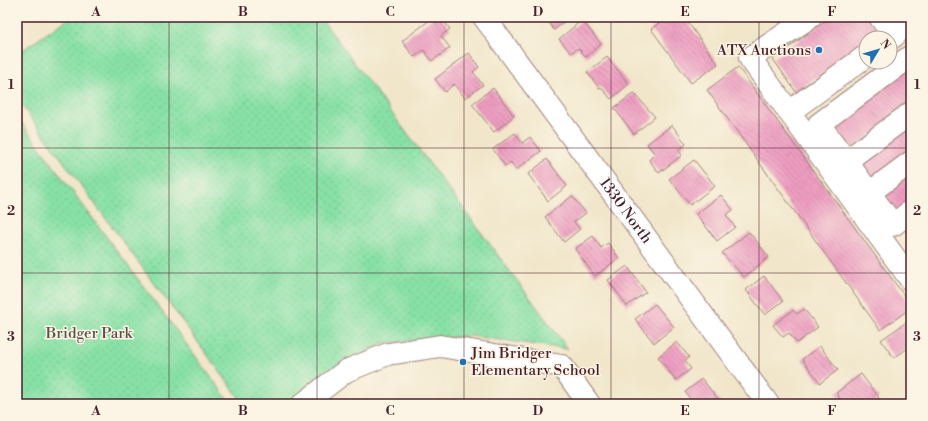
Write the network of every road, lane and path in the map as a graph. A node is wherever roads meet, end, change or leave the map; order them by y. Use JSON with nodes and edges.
{"nodes":[{"id":1,"x":484,"y":17,"type":"edge"},
{"id":2,"x":810,"y":17,"type":"edge"},
{"id":3,"x":880,"y":17,"type":"edge"},
{"id":4,"x":911,"y":20,"type":"edge"},
{"id":5,"x":888,"y":30,"type":"edge"},
{"id":6,"x":898,"y":32,"type":"edge"},
{"id":7,"x":911,"y":56,"type":"edge"},
{"id":8,"x":858,"y":62,"type":"edge"},
{"id":9,"x":789,"y":112,"type":"junction"},
{"id":10,"x":911,"y":113,"type":"edge"},
{"id":11,"x":846,"y":161,"type":"junction"},
{"id":12,"x":911,"y":162,"type":"edge"},
{"id":13,"x":869,"y":193,"type":"junction"},
{"id":14,"x":911,"y":211,"type":"edge"},
{"id":15,"x":911,"y":280,"type":"edge"},
{"id":16,"x":303,"y":404,"type":"edge"},
{"id":17,"x":589,"y":404,"type":"edge"},
{"id":18,"x":768,"y":404,"type":"edge"}],
"edges":[{"from":1,"to":18,"type":"street","name":"1330 North"},
{"from":2,"to":9,"type":"street"},
{"from":3,"to":5,"type":"street"},
{"from":4,"to":6,"type":"street"},
{"from":7,"to":11,"type":"street"},
{"from":8,"to":9,"type":"street"},
{"from":9,"to":15,"type":"street"},
{"from":10,"to":11,"type":"street"},
{"from":11,"to":13,"type":"street"},
{"from":12,"to":13,"type":"street"},
{"from":13,"to":14,"type":"street"},
{"from":16,"to":17,"type":"street"}]}
